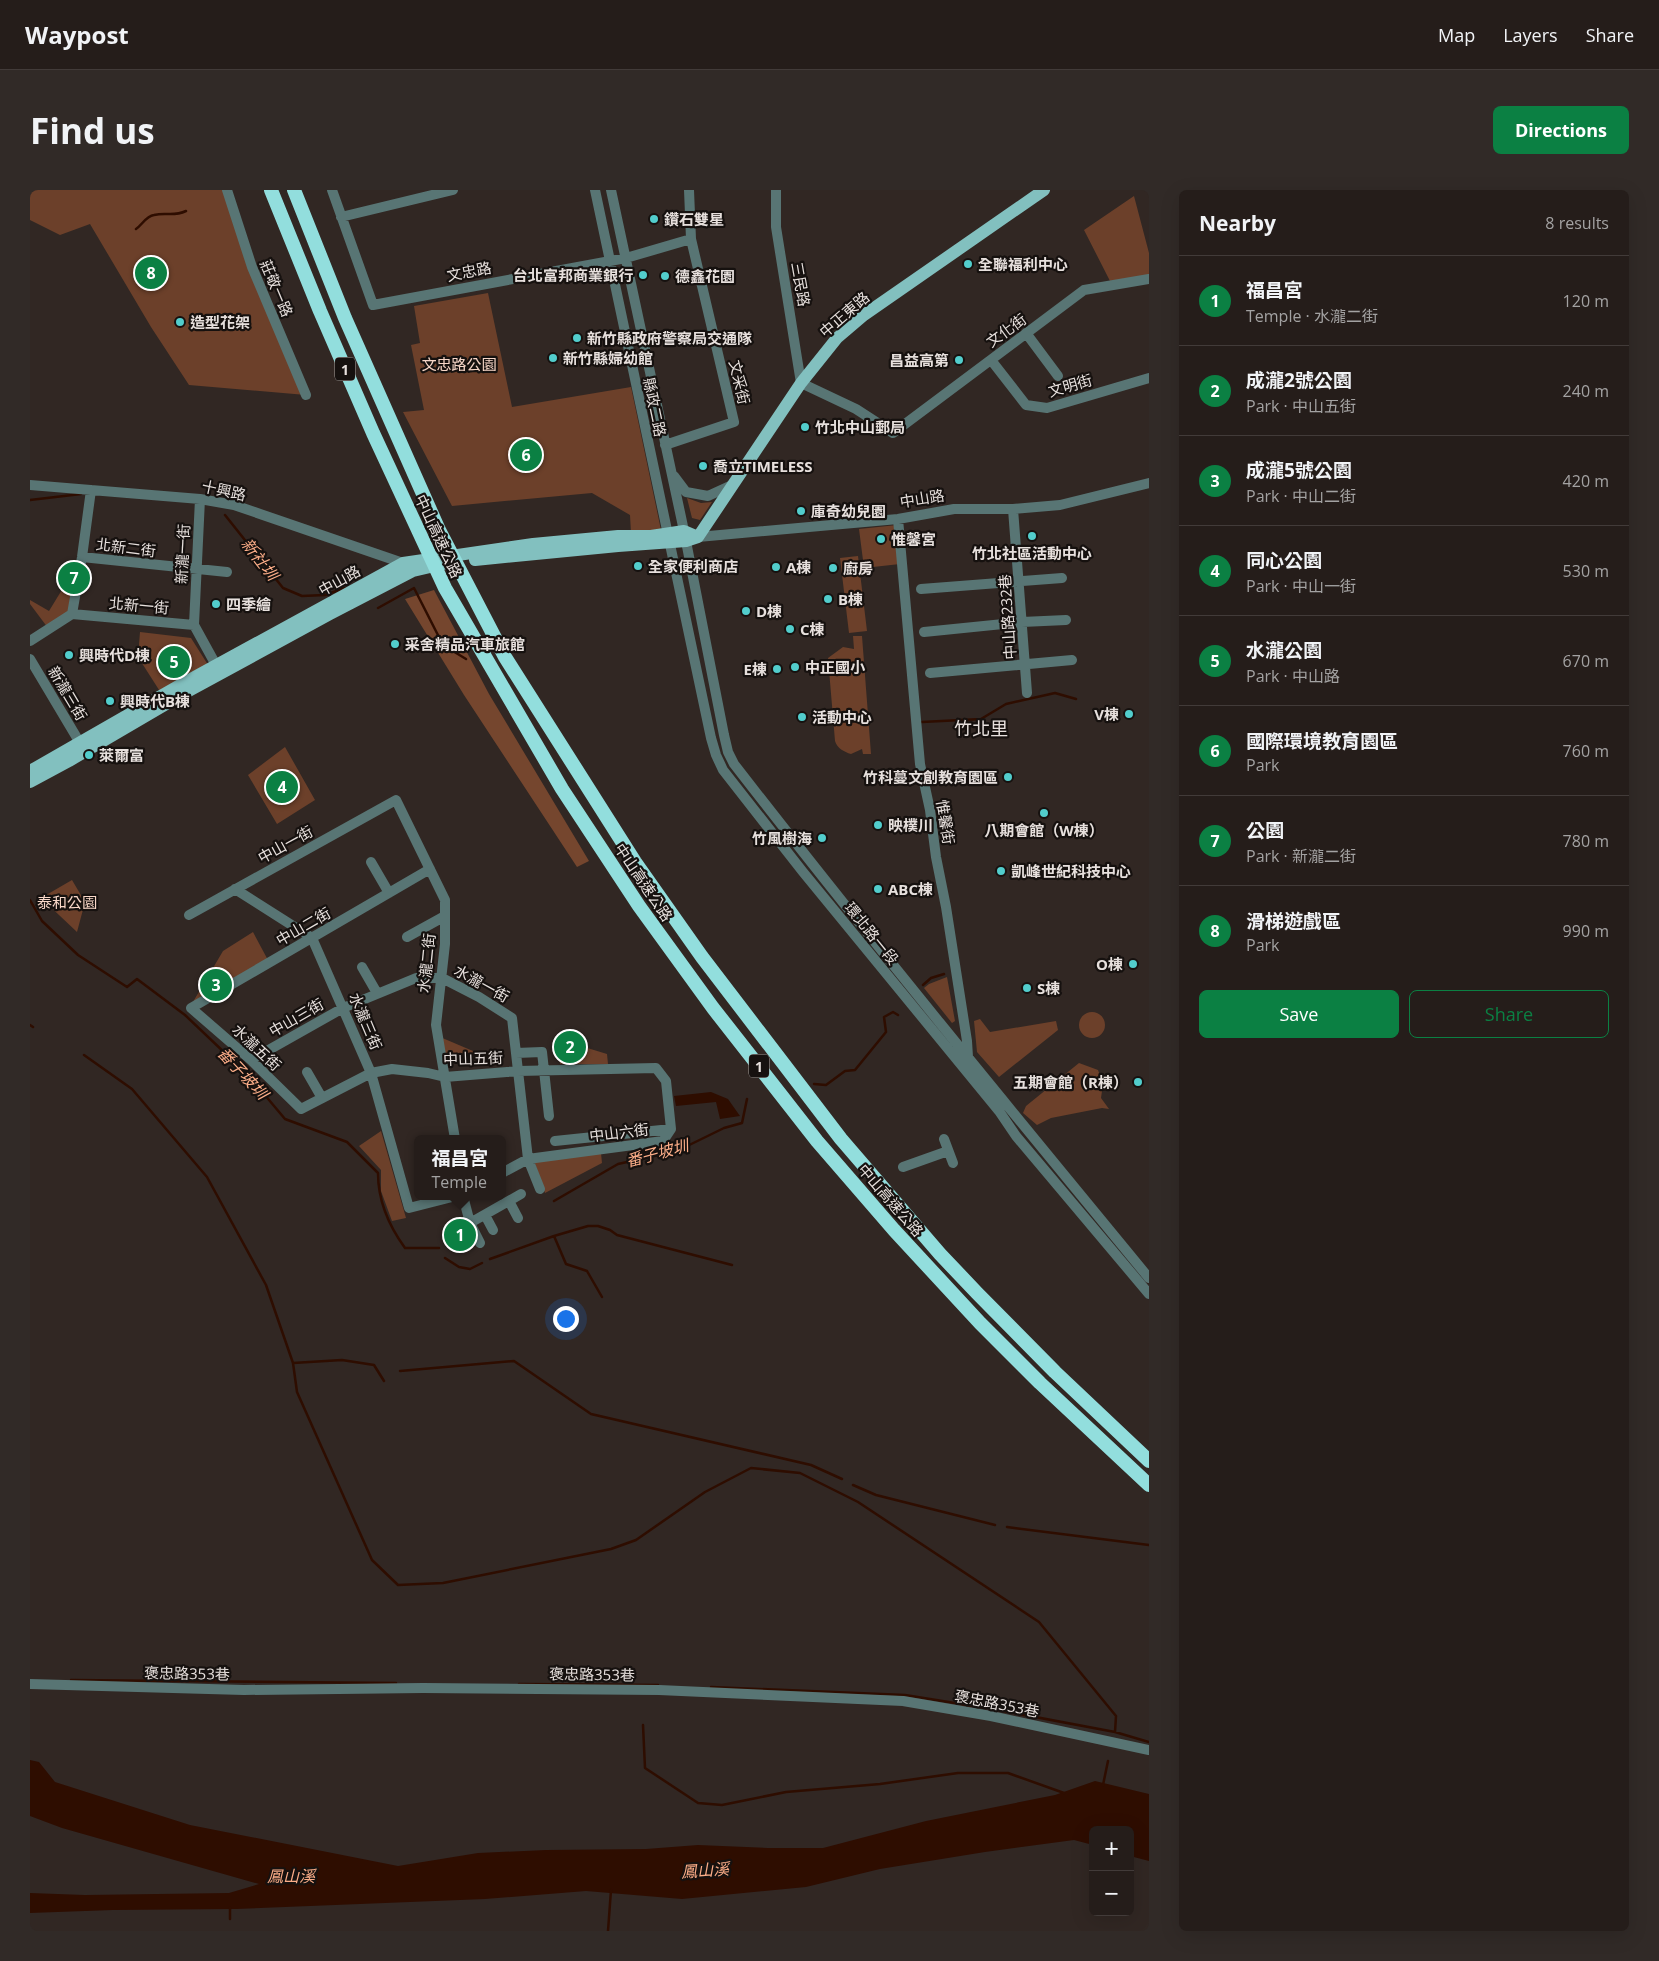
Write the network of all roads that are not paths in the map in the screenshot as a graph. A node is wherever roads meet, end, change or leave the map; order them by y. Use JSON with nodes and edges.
{"nodes":[{"id":1,"x":226,"y":190,"type":"edge"},
{"id":2,"x":271,"y":190,"type":"edge"},
{"id":3,"x":294,"y":190,"type":"edge"},
{"id":4,"x":332,"y":190,"type":"edge"},
{"id":5,"x":453,"y":190,"type":"edge"},
{"id":6,"x":595,"y":190,"type":"edge"},
{"id":7,"x":611,"y":190,"type":"edge"},
{"id":8,"x":689,"y":190,"type":"edge"},
{"id":9,"x":776,"y":190,"type":"edge"},
{"id":10,"x":1044,"y":190,"type":"edge"},
{"id":11,"x":341,"y":217,"type":"junction"},
{"id":12,"x":691,"y":239,"type":"junction"},
{"id":13,"x":626,"y":258,"type":"junction"},
{"id":14,"x":609,"y":260,"type":"junction"},
{"id":15,"x":1149,"y":279,"type":"edge"},
{"id":16,"x":1026,"y":333,"type":"junction"},
{"id":17,"x":990,"y":360,"type":"junction"},
{"id":18,"x":1058,"y":376,"type":"dead end"},
{"id":19,"x":1149,"y":378,"type":"edge"},
{"id":20,"x":801,"y":383,"type":"junction"},
{"id":21,"x":306,"y":395,"type":"dead end"},
{"id":22,"x":666,"y":445,"type":"junction"},
{"id":23,"x":671,"y":472,"type":"junction"},
{"id":24,"x":1149,"y":482,"type":"edge"},
{"id":25,"x":30,"y":485,"type":"edge"},
{"id":26,"x":732,"y":485,"type":"junction"},
{"id":27,"x":91,"y":490,"type":"junction"},
{"id":28,"x":200,"y":499,"type":"junction"},
{"id":29,"x":1014,"y":509,"type":"junction"},
{"id":30,"x":898,"y":519,"type":"junction"},
{"id":31,"x":689,"y":536,"type":"junction"},
{"id":32,"x":668,"y":538,"type":"junction"},
{"id":33,"x":82,"y":556,"type":"junction"},
{"id":34,"x":408,"y":567,"type":"junction"},
{"id":35,"x":196,"y":570,"type":"junction"},
{"id":36,"x":227,"y":572,"type":"dead end"},
{"id":37,"x":1062,"y":578,"type":"dead end"},
{"id":38,"x":1019,"y":582,"type":"junction"},
{"id":39,"x":921,"y":589,"type":"dead end"},
{"id":40,"x":72,"y":614,"type":"junction"},
{"id":41,"x":1066,"y":620,"type":"dead end"},
{"id":42,"x":1022,"y":622,"type":"junction"},
{"id":43,"x":194,"y":625,"type":"junction"},
{"id":44,"x":924,"y":632,"type":"dead end"},
{"id":45,"x":30,"y":641,"type":"edge"},
{"id":46,"x":30,"y":659,"type":"edge"},
{"id":47,"x":1072,"y":660,"type":"dead end"},
{"id":48,"x":1025,"y":664,"type":"junction"},
{"id":49,"x":216,"y":665,"type":"junction"},
{"id":50,"x":930,"y":673,"type":"dead end"},
{"id":51,"x":1028,"y":693,"type":"dead end"},
{"id":52,"x":80,"y":743,"type":"junction"},
{"id":53,"x":30,"y":771,"type":"edge"},
{"id":54,"x":30,"y":782,"type":"edge"},
{"id":55,"x":396,"y":800,"type":"joint"},
{"id":56,"x":371,"y":862,"type":"dead end"},
{"id":57,"x":430,"y":870,"type":"junction"},
{"id":58,"x":235,"y":889,"type":"junction"},
{"id":59,"x":388,"y":893,"type":"junction"},
{"id":60,"x":189,"y":915,"type":"dead end"},
{"id":61,"x":445,"y":916,"type":"junction"},
{"id":62,"x":407,"y":937,"type":"dead end"},
{"id":63,"x":312,"y":938,"type":"junction"},
{"id":64,"x":362,"y":967,"type":"dead end"},
{"id":65,"x":442,"y":978,"type":"junction"},
{"id":66,"x":377,"y":993,"type":"junction"},
{"id":67,"x":191,"y":1008,"type":"joint"},
{"id":68,"x":343,"y":1008,"type":"junction"},
{"id":69,"x":516,"y":1053,"type":"junction"},
{"id":70,"x":968,"y":1056,"type":"junction"},
{"id":71,"x":252,"y":1060,"type":"junction"},
{"id":72,"x":963,"y":1067,"type":"junction"},
{"id":73,"x":656,"y":1068,"type":"joint"},
{"id":74,"x":544,"y":1070,"type":"junction"},
{"id":75,"x":518,"y":1071,"type":"junction"},
{"id":76,"x":307,"y":1072,"type":"dead end"},
{"id":77,"x":371,"y":1072,"type":"junction"},
{"id":78,"x":445,"y":1077,"type":"junction"},
{"id":79,"x":322,"y":1098,"type":"junction"},
{"id":80,"x":301,"y":1109,"type":"joint"},
{"id":81,"x":549,"y":1116,"type":"dead end"},
{"id":82,"x":671,"y":1129,"type":"junction"},
{"id":83,"x":453,"y":1135,"type":"edge"},
{"id":84,"x":944,"y":1140,"type":"dead end"},
{"id":85,"x":555,"y":1141,"type":"dead end"},
{"id":86,"x":948,"y":1151,"type":"junction"},
{"id":87,"x":528,"y":1159,"type":"junction"},
{"id":88,"x":953,"y":1162,"type":"dead end"},
{"id":89,"x":903,"y":1167,"type":"dead end"},
{"id":90,"x":506,"y":1170,"type":"edge"},
{"id":91,"x":540,"y":1189,"type":"dead end"},
{"id":92,"x":521,"y":1194,"type":"dead end"},
{"id":93,"x":440,"y":1200,"type":"edge"},
{"id":94,"x":464,"y":1200,"type":"edge"},
{"id":95,"x":509,"y":1201,"type":"junction"},
{"id":96,"x":485,"y":1215,"type":"junction"},
{"id":97,"x":518,"y":1218,"type":"dead end"},
{"id":98,"x":470,"y":1223,"type":"junction"},
{"id":99,"x":494,"y":1230,"type":"dead end"},
{"id":100,"x":480,"y":1243,"type":"dead end"},
{"id":101,"x":1149,"y":1278,"type":"edge"},
{"id":102,"x":1149,"y":1294,"type":"edge"},
{"id":103,"x":1149,"y":1461,"type":"edge"},
{"id":104,"x":1149,"y":1484,"type":"edge"},
{"id":105,"x":30,"y":1684,"type":"edge"},
{"id":106,"x":1148,"y":1749,"type":"edge"}],
"edges":[{"from":1,"to":21,"type":"street","name":"莊敬一路"},
{"from":2,"to":104,"type":"highway","name":"中山高速公路","number":"1"},
{"from":3,"to":103,"type":"highway","name":"中山高速公路","number":"1"},
{"from":4,"to":11,"type":"street","name":"文忠路"},
{"from":5,"to":11,"type":"street"},
{"from":6,"to":14,"type":"street","name":"縣政二路"},
{"from":7,"to":13,"type":"street","name":"縣政二路"},
{"from":8,"to":12,"type":"street","name":"文采街"},
{"from":9,"to":20,"type":"street","name":"三民路"},
{"from":10,"to":20,"type":"main road","name":"中正東路"},
{"from":11,"to":14,"type":"street","name":"文忠路"},
{"from":12,"to":13,"type":"street","name":"文忠路"},
{"from":12,"to":22,"type":"street","name":"文采街"},
{"from":13,"to":14,"type":"street","name":"文忠路"},
{"from":13,"to":22,"type":"street","name":"縣政二路"},
{"from":14,"to":32,"type":"street","name":"縣政二路"},
{"from":15,"to":16,"type":"street","name":"文化街"},
{"from":16,"to":17,"type":"street","name":"文化街"},
{"from":16,"to":18,"type":"street"},
{"from":17,"to":19,"type":"street","name":"文明街"},
{"from":17,"to":20,"type":"street","name":"文化街"},
{"from":20,"to":26,"type":"main road","name":"中正東路"},
{"from":22,"to":23,"type":"street","name":"縣政二路"},
{"from":23,"to":26,"type":"street"},
{"from":23,"to":31,"type":"street","name":"縣政二路"},
{"from":24,"to":29,"type":"street","name":"中山路"},
{"from":25,"to":27,"type":"street","name":"十興路"},
{"from":26,"to":31,"type":"main road","name":"中正東路"},
{"from":27,"to":28,"type":"street","name":"十興路"},
{"from":27,"to":33,"type":"street"},
{"from":28,"to":34,"type":"street","name":"十興路"},
{"from":28,"to":35,"type":"street","name":"新瀧一街"},
{"from":29,"to":30,"type":"street","name":"中山路"},
{"from":29,"to":38,"type":"street","name":"中山路232巷"},
{"from":30,"to":31,"type":"street","name":"中山路"},
{"from":30,"to":70,"type":"street","name":"惟馨街"},
{"from":31,"to":32,"type":"main road","name":"中山路"},
{"from":31,"to":70,"type":"street","name":"環北路一段"},
{"from":32,"to":34,"type":"main road","name":"中山路"},
{"from":32,"to":72,"type":"street","name":"環北路一段"},
{"from":33,"to":35,"type":"street","name":"北新二街"},
{"from":33,"to":40,"type":"street"},
{"from":34,"to":49,"type":"main road","name":"中山路"},
{"from":34,"to":54,"type":"main road","name":"中山路"},
{"from":35,"to":36,"type":"street","name":"北新二街"},
{"from":35,"to":43,"type":"street","name":"新瀧一街"},
{"from":37,"to":38,"type":"street"},
{"from":38,"to":39,"type":"street"},
{"from":38,"to":42,"type":"street","name":"中山路232巷"},
{"from":40,"to":43,"type":"street","name":"北新一街"},
{"from":40,"to":45,"type":"street"},
{"from":41,"to":42,"type":"street"},
{"from":42,"to":44,"type":"street"},
{"from":42,"to":48,"type":"street","name":"中山路232巷"},
{"from":43,"to":49,"type":"street"},
{"from":46,"to":52,"type":"street","name":"新瀧三街"},
{"from":47,"to":48,"type":"street"},
{"from":48,"to":50,"type":"street"},
{"from":48,"to":51,"type":"street","name":"中山路232巷"},
{"from":49,"to":52,"type":"main road","name":"中山路"},
{"from":52,"to":53,"type":"main road","name":"中山路"},
{"from":55,"to":57,"type":"street","name":"水瀧二街"},
{"from":55,"to":58,"type":"street","name":"中山一街"},
{"from":56,"to":59,"type":"street"},
{"from":57,"to":59,"type":"street","name":"中山二街"},
{"from":57,"to":61,"type":"street","name":"水瀧二街"},
{"from":58,"to":60,"type":"street","name":"中山一街"},
{"from":58,"to":63,"type":"street"},
{"from":59,"to":63,"type":"street","name":"中山二街"},
{"from":61,"to":62,"type":"street"},
{"from":61,"to":65,"type":"street","name":"水瀧二街"},
{"from":63,"to":67,"type":"street","name":"中山二街"},
{"from":63,"to":68,"type":"street","name":"水瀧三街"},
{"from":64,"to":66,"type":"street"},
{"from":65,"to":66,"type":"street","name":"中山三街"},
{"from":65,"to":69,"type":"street","name":"水瀧一街"},
{"from":65,"to":78,"type":"street","name":"水瀧二街"},
{"from":66,"to":68,"type":"street","name":"中山三街"},
{"from":67,"to":71,"type":"street","name":"水瀧五街"},
{"from":68,"to":71,"type":"street","name":"中山三街"},
{"from":68,"to":77,"type":"street","name":"水瀧三街"},
{"from":69,"to":74,"type":"street"},
{"from":69,"to":75,"type":"street","name":"水瀧一街"},
{"from":70,"to":72,"type":"street"},
{"from":70,"to":101,"type":"street","name":"環北路一段"},
{"from":71,"to":80,"type":"street","name":"水瀧五街"},
{"from":72,"to":102,"type":"street","name":"環北路一段"},
{"from":73,"to":74,"type":"street","name":"中山五街"},
{"from":73,"to":82,"type":"street","name":"中山六街"},
{"from":74,"to":75,"type":"street","name":"中山五街"},
{"from":74,"to":81,"type":"street"},
{"from":75,"to":78,"type":"street","name":"中山五街"},
{"from":75,"to":87,"type":"street","name":"水瀧一街"},
{"from":76,"to":79,"type":"street"},
{"from":77,"to":78,"type":"street","name":"中山五街"},
{"from":77,"to":79,"type":"street","name":"中山五街"},
{"from":77,"to":93,"type":"street","name":"水瀧三街"},
{"from":78,"to":83,"type":"street","name":"水瀧二街"},
{"from":79,"to":80,"type":"street","name":"中山五街"},
{"from":82,"to":85,"type":"street"},
{"from":82,"to":87,"type":"street","name":"中山六街"},
{"from":84,"to":86,"type":"street"},
{"from":86,"to":88,"type":"street"},
{"from":86,"to":89,"type":"street"},
{"from":87,"to":90,"type":"street","name":"中山六街"},
{"from":87,"to":91,"type":"street","name":"水瀧一街"},
{"from":92,"to":95,"type":"street"},
{"from":94,"to":98,"type":"street"},
{"from":95,"to":96,"type":"street"},
{"from":95,"to":97,"type":"street"},
{"from":96,"to":98,"type":"street"},
{"from":96,"to":99,"type":"street"},
{"from":98,"to":100,"type":"street"},
{"from":105,"to":106,"type":"street","name":"褒忠路353巷"}]}
